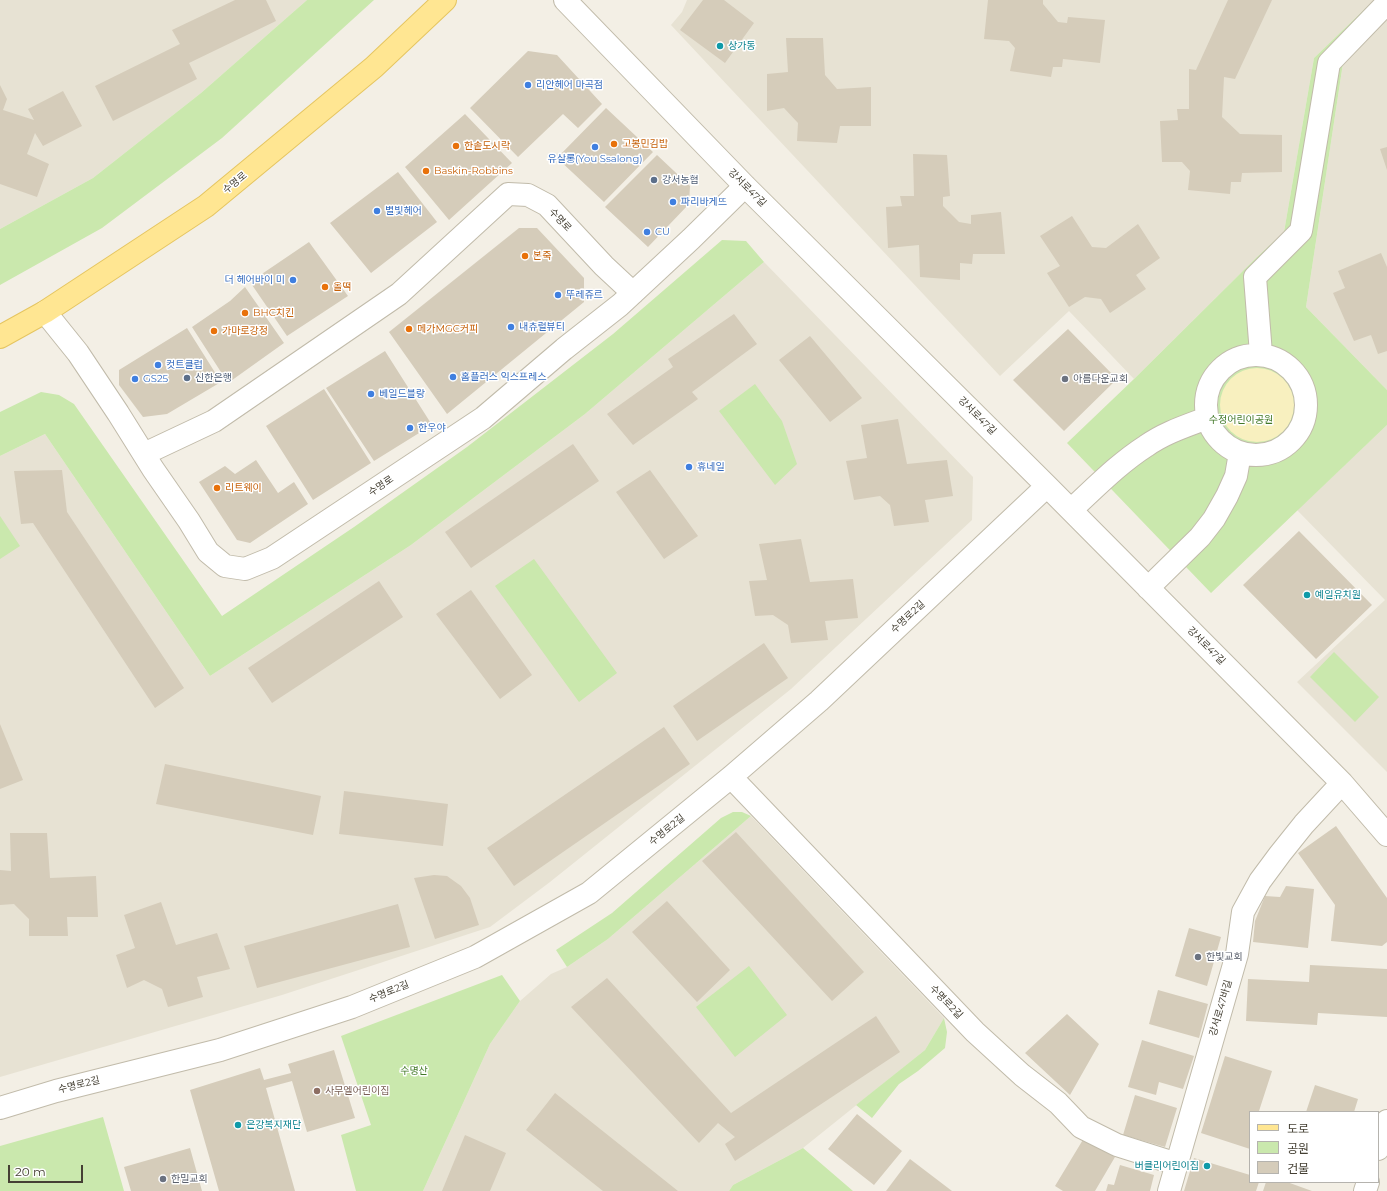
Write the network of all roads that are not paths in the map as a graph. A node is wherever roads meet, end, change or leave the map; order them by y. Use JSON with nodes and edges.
{"nodes":[{"id":1,"x":445,"y":0,"type":"edge"},
{"id":2,"x":565,"y":0,"type":"edge"},
{"id":3,"x":1387,"y":3,"type":"edge"},
{"id":4,"x":745,"y":186,"type":"junction"},
{"id":5,"x":633,"y":293,"type":"junction"},
{"id":6,"x":45,"y":312,"type":"junction"},
{"id":7,"x":0,"y":337,"type":"edge"},
{"id":8,"x":1261,"y":354,"type":"junction"},
{"id":9,"x":1207,"y":418,"type":"junction"},
{"id":10,"x":1240,"y":453,"type":"junction"},
{"id":11,"x":144,"y":454,"type":"junction"},
{"id":12,"x":1047,"y":486,"type":"junction"},
{"id":13,"x":1071,"y":510,"type":"junction"},
{"id":14,"x":1148,"y":588,"type":"junction"},
{"id":15,"x":731,"y":778,"type":"junction"},
{"id":16,"x":1342,"y":783,"type":"junction"},
{"id":17,"x":1387,"y":835,"type":"edge"},
{"id":18,"x":0,"y":1108,"type":"edge"},
{"id":19,"x":1387,"y":1121,"type":"edge"},
{"id":20,"x":1379,"y":1147,"type":"edge"},
{"id":21,"x":1177,"y":1164,"type":"junction"},
{"id":22,"x":1169,"y":1191,"type":"edge"}],
"edges":[{"from":1,"to":6,"type":"main road","name":"수명로"},
{"from":2,"to":4,"type":"street","name":"강서로47길"},
{"from":3,"to":8,"type":"street"},
{"from":4,"to":5,"type":"street","name":"수명로"},
{"from":4,"to":12,"type":"street","name":"강서로47길"},
{"from":5,"to":11,"type":"street","name":"수명로"},
{"from":5,"to":11,"type":"street","name":"수명로"},
{"from":6,"to":7,"type":"main road","name":"수명로"},
{"from":6,"to":11,"type":"street","name":"수명로"},
{"from":8,"to":9,"type":"street"},
{"from":8,"to":10,"type":"street"},
{"from":9,"to":10,"type":"street"},
{"from":9,"to":13,"type":"street"},
{"from":10,"to":14,"type":"street"},
{"from":12,"to":13,"type":"street","name":"강서로47길"},
{"from":12,"to":15,"type":"street","name":"수명로2길"},
{"from":13,"to":14,"type":"street","name":"강서로47길"},
{"from":14,"to":16,"type":"street","name":"강서로47길"},
{"from":15,"to":18,"type":"street","name":"수명로2길"},
{"from":15,"to":21,"type":"street","name":"수명로2길"},
{"from":16,"to":17,"type":"street","name":"강서로47길"},
{"from":16,"to":21,"type":"street","name":"강서로47바길"},
{"from":19,"to":20,"type":"street"},
{"from":21,"to":22,"type":"street","name":"강서로47바길"}]}
